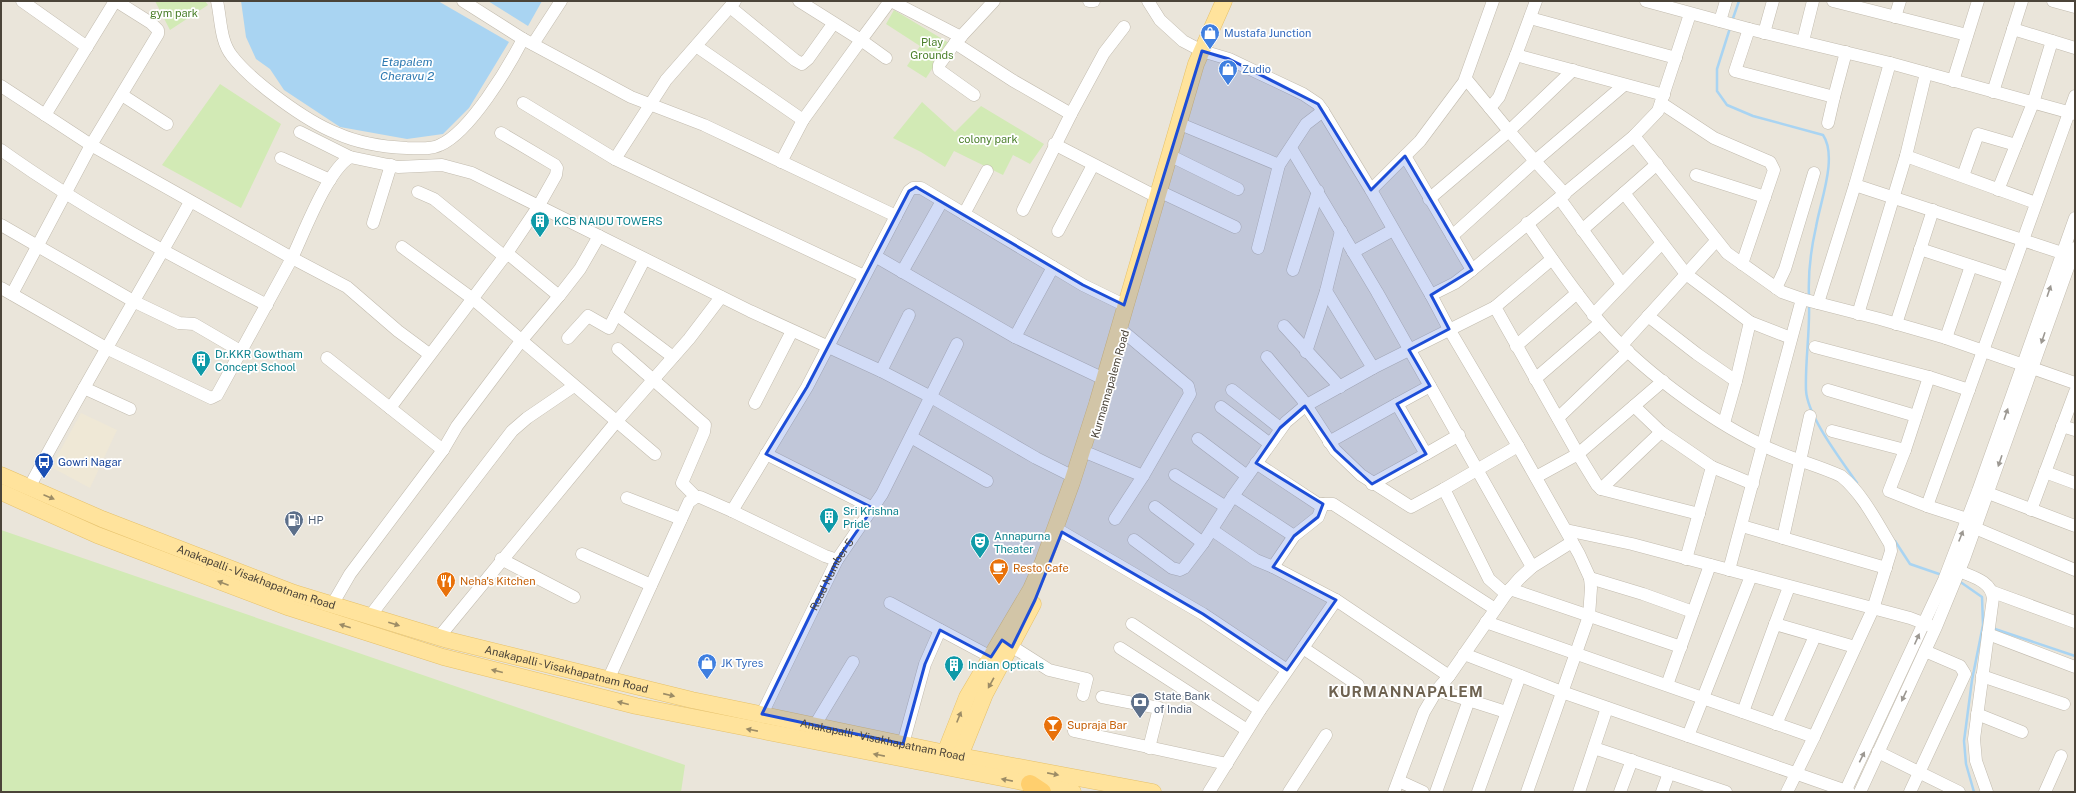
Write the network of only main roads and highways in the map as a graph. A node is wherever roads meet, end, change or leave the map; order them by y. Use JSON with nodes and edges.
{"nodes":[{"id":1,"x":1224,"y":1,"type":"edge"},
{"id":2,"x":1232,"y":1,"type":"edge"},
{"id":3,"x":1206,"y":52,"type":"junction"},
{"id":4,"x":1161,"y":196,"type":"junction"},
{"id":5,"x":1,"y":475,"type":"edge"},
{"id":6,"x":1,"y":492,"type":"edge"},
{"id":7,"x":1007,"y":643,"type":"junction"},
{"id":8,"x":692,"y":700,"type":"junction"},
{"id":9,"x":688,"y":717,"type":"junction"},
{"id":10,"x":952,"y":755,"type":"junction"},
{"id":11,"x":1036,"y":788,"type":"edge"},
{"id":12,"x":1103,"y":788,"type":"edge"},
{"id":13,"x":1120,"y":789,"type":"edge"},
{"id":14,"x":1073,"y":792,"type":"edge"},
{"id":15,"x":1153,"y":792,"type":"edge"}],
"edges":[{"from":1,"to":3,"type":"main road"},
{"from":2,"to":3,"type":"main road","name":"Kurmannapalem Road"},
{"from":3,"to":4,"type":"main road","name":"Kurmannapalem Road"},
{"from":3,"to":4,"type":"main road"},
{"from":4,"to":7,"type":"main road"},
{"from":4,"to":7,"type":"main road","name":"Kurmannapalem Road"},
{"from":5,"to":8,"type":"main road","name":"Anakapalli - Visakhapatnam Road","one_way":true},
{"from":9,"to":6,"type":"main road","name":"Anakapalli - Visakhapatnam Road","one_way":true},
{"from":7,"to":10,"type":"main road","name":"Kurmannapalem Road","one_way":true},
{"from":10,"to":7,"type":"main road","one_way":true},
{"from":8,"to":9,"type":"main road"},
{"from":8,"to":10,"type":"main road","name":"Anakapalli - Visakhapatnam Road"},
{"from":11,"to":9,"type":"main road","name":"Anakapalli - Visakhapatnam Road","one_way":true},
{"from":10,"to":12,"type":"main road","name":"Anakapalli - Visakhapatnam Road","one_way":true},
{"from":11,"to":14,"type":"main road","name":"Anakapalli - Visakhapatnam Road"},
{"from":12,"to":13,"type":"main road","name":"Anakapalli - Visakhapatnam Road"},
{"from":13,"to":15,"type":"main road","name":"Anakapalli - Visakhapatnam Road"}]}
